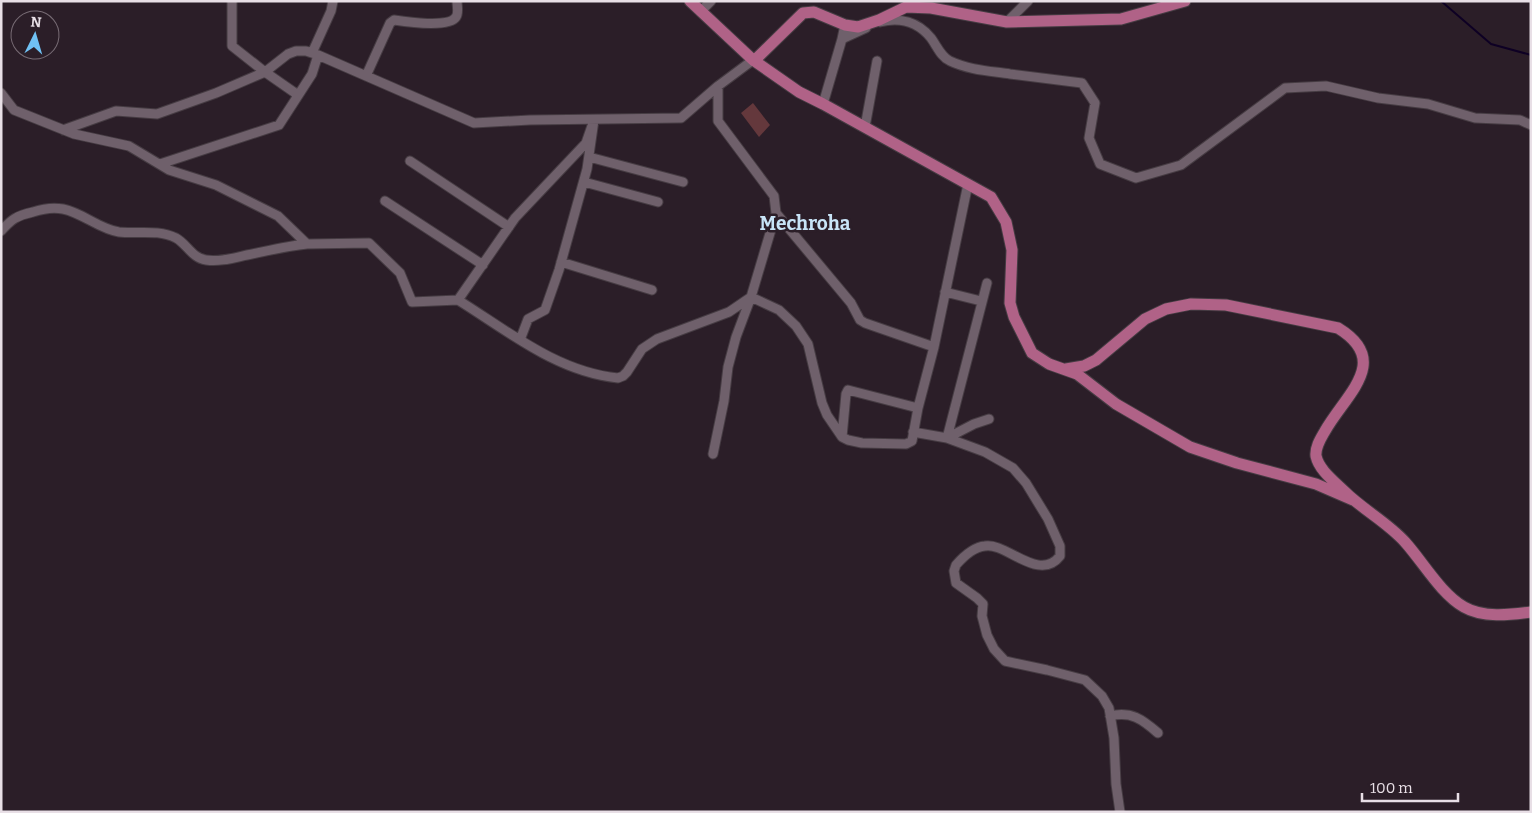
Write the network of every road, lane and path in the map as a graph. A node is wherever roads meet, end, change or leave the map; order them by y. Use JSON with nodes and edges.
{"nodes":[{"id":1,"x":232,"y":1,"type":"edge"},
{"id":2,"x":333,"y":1,"type":"edge"},
{"id":3,"x":457,"y":1,"type":"edge"},
{"id":4,"x":690,"y":1,"type":"edge"},
{"id":5,"x":711,"y":1,"type":"edge"},
{"id":6,"x":1028,"y":1,"type":"edge"},
{"id":7,"x":1185,"y":1,"type":"edge"},
{"id":8,"x":702,"y":11,"type":"junction"},
{"id":9,"x":1007,"y":22,"type":"junction"},
{"id":10,"x":845,"y":25,"type":"junction"},
{"id":11,"x":842,"y":38,"type":"junction"},
{"id":12,"x":315,"y":54,"type":"junction"},
{"id":13,"x":754,"y":60,"type":"junction"},
{"id":14,"x":877,"y":61,"type":"dead end"},
{"id":15,"x":265,"y":72,"type":"junction"},
{"id":16,"x":366,"y":76,"type":"junction"},
{"id":17,"x":718,"y":86,"type":"junction"},
{"id":18,"x":1,"y":93,"type":"edge"},
{"id":19,"x":298,"y":95,"type":"junction"},
{"id":20,"x":823,"y":104,"type":"junction"},
{"id":21,"x":594,"y":120,"type":"junction"},
{"id":22,"x":1531,"y":125,"type":"edge"},
{"id":23,"x":865,"y":127,"type":"junction"},
{"id":24,"x":62,"y":130,"type":"junction"},
{"id":25,"x":589,"y":156,"type":"junction"},
{"id":26,"x":410,"y":161,"type":"dead end"},
{"id":27,"x":160,"y":164,"type":"junction"},
{"id":28,"x":584,"y":182,"type":"junction"},
{"id":29,"x":683,"y":182,"type":"dead end"},
{"id":30,"x":968,"y":184,"type":"junction"},
{"id":31,"x":385,"y":201,"type":"dead end"},
{"id":32,"x":658,"y":202,"type":"dead end"},
{"id":33,"x":776,"y":213,"type":"junction"},
{"id":34,"x":510,"y":227,"type":"junction"},
{"id":35,"x":1,"y":231,"type":"edge"},
{"id":36,"x":307,"y":244,"type":"junction"},
{"id":37,"x":561,"y":262,"type":"junction"},
{"id":38,"x":483,"y":264,"type":"junction"},
{"id":39,"x":987,"y":283,"type":"dead end"},
{"id":40,"x":652,"y":290,"type":"dead end"},
{"id":41,"x":945,"y":292,"type":"junction"},
{"id":42,"x":751,"y":296,"type":"junction"},
{"id":43,"x":458,"y":300,"type":"junction"},
{"id":44,"x":981,"y":301,"type":"junction"},
{"id":45,"x":520,"y":340,"type":"junction"},
{"id":46,"x":934,"y":347,"type":"junction"},
{"id":47,"x":1064,"y":369,"type":"junction"},
{"id":48,"x":918,"y":408,"type":"junction"},
{"id":49,"x":988,"y":419,"type":"dead end"},
{"id":50,"x":913,"y":432,"type":"junction"},
{"id":51,"x":842,"y":437,"type":"junction"},
{"id":52,"x":947,"y":438,"type":"junction"},
{"id":53,"x":713,"y":454,"type":"dead end"},
{"id":54,"x":1353,"y":500,"type":"junction"},
{"id":55,"x":1531,"y":612,"type":"edge"},
{"id":56,"x":1110,"y":716,"type":"junction"},
{"id":57,"x":1158,"y":733,"type":"dead end"},
{"id":58,"x":1120,"y":812,"type":"edge"}],
"edges":[{"from":1,"to":15,"type":"street"},
{"from":2,"to":12,"type":"street"},
{"from":3,"to":16,"type":"street"},
{"from":4,"to":8,"type":"main road"},
{"from":5,"to":8,"type":"street"},
{"from":6,"to":9,"type":"street"},
{"from":7,"to":9,"type":"main road"},
{"from":8,"to":13,"type":"main road"},
{"from":9,"to":10,"type":"main road"},
{"from":10,"to":11,"type":"street"},
{"from":10,"to":13,"type":"main road"},
{"from":11,"to":20,"type":"street"},
{"from":11,"to":22,"type":"street"},
{"from":12,"to":15,"type":"street"},
{"from":12,"to":16,"type":"street"},
{"from":12,"to":19,"type":"street"},
{"from":13,"to":17,"type":"street"},
{"from":13,"to":20,"type":"main road"},
{"from":14,"to":23,"type":"street"},
{"from":15,"to":19,"type":"street"},
{"from":15,"to":24,"type":"street"},
{"from":16,"to":21,"type":"street"},
{"from":17,"to":21,"type":"street"},
{"from":17,"to":33,"type":"street"},
{"from":18,"to":24,"type":"street"},
{"from":19,"to":27,"type":"street"},
{"from":20,"to":23,"type":"main road"},
{"from":21,"to":25,"type":"street"},
{"from":21,"to":34,"type":"street"},
{"from":23,"to":30,"type":"main road"},
{"from":24,"to":27,"type":"street"},
{"from":25,"to":28,"type":"street"},
{"from":25,"to":29,"type":"street"},
{"from":26,"to":34,"type":"street"},
{"from":27,"to":36,"type":"street"},
{"from":28,"to":32,"type":"street"},
{"from":28,"to":37,"type":"street"},
{"from":30,"to":41,"type":"street"},
{"from":30,"to":47,"type":"main road"},
{"from":31,"to":38,"type":"street"},
{"from":33,"to":42,"type":"street"},
{"from":33,"to":46,"type":"street"},
{"from":34,"to":38,"type":"street"},
{"from":35,"to":36,"type":"street"},
{"from":36,"to":43,"type":"street"},
{"from":37,"to":40,"type":"street"},
{"from":37,"to":45,"type":"street"},
{"from":38,"to":43,"type":"street"},
{"from":39,"to":44,"type":"street"},
{"from":41,"to":44,"type":"street"},
{"from":41,"to":46,"type":"street"},
{"from":42,"to":45,"type":"street"},
{"from":42,"to":51,"type":"street"},
{"from":42,"to":53,"type":"street"},
{"from":43,"to":45,"type":"street"},
{"from":44,"to":52,"type":"street"},
{"from":46,"to":48,"type":"street"},
{"from":47,"to":54,"type":"main road"},
{"from":47,"to":54,"type":"main road"},
{"from":48,"to":50,"type":"street"},
{"from":48,"to":51,"type":"street"},
{"from":49,"to":52,"type":"street"},
{"from":50,"to":51,"type":"street"},
{"from":50,"to":52,"type":"street"},
{"from":52,"to":56,"type":"street"},
{"from":54,"to":55,"type":"main road"},
{"from":56,"to":57,"type":"street"},
{"from":56,"to":58,"type":"street"}]}
